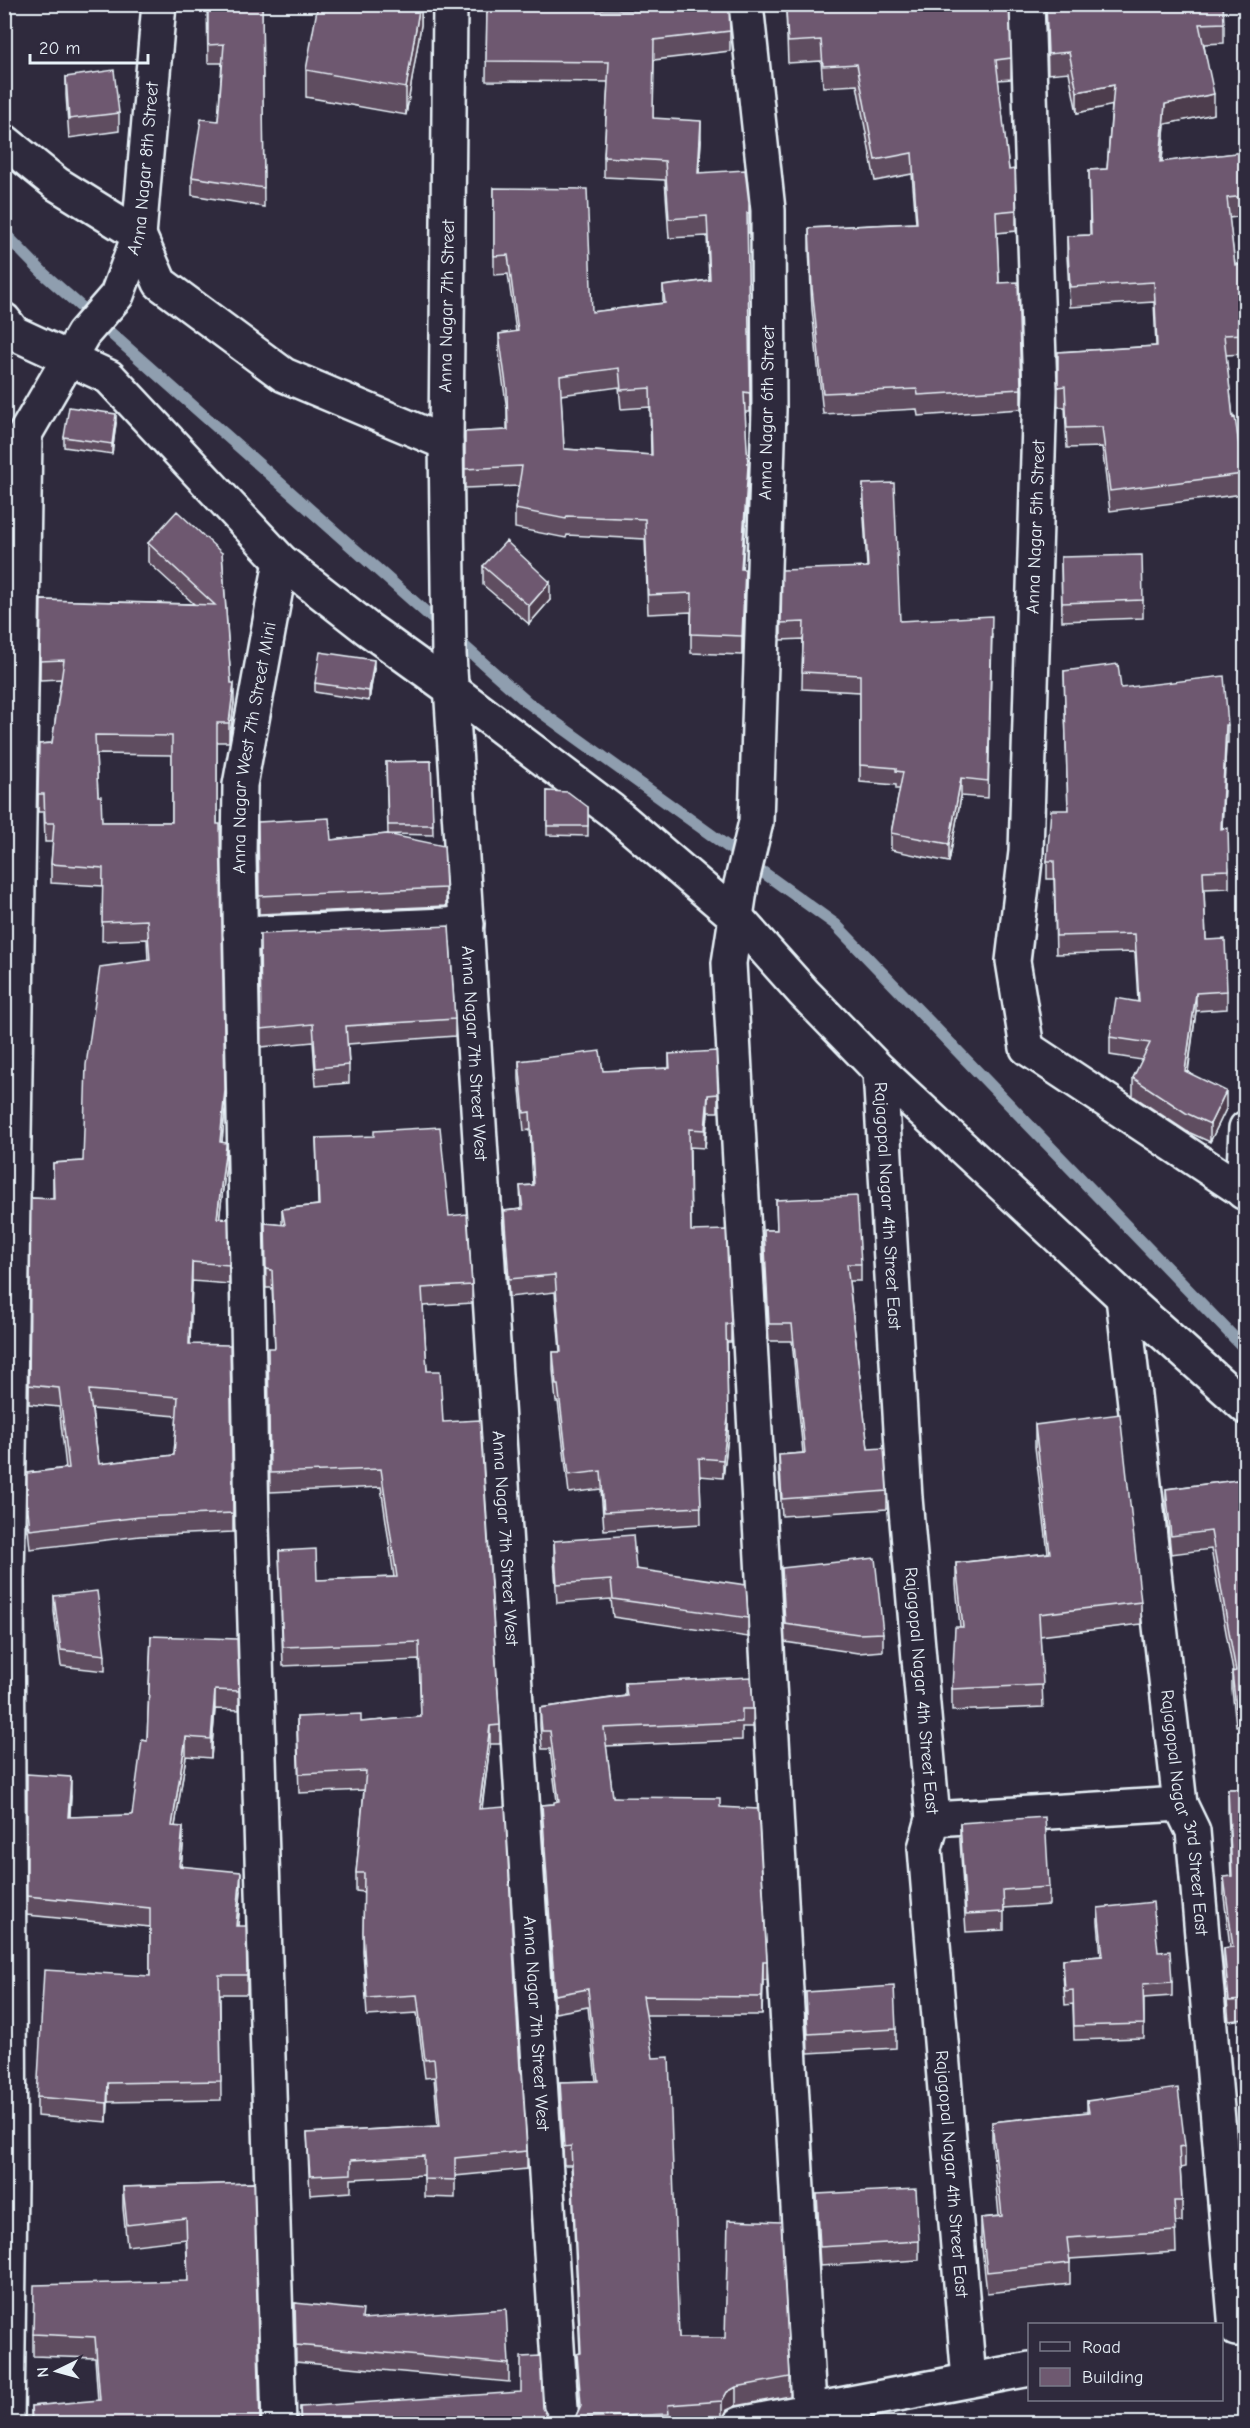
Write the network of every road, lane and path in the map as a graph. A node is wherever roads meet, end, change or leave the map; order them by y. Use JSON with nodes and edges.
{"nodes":[{"id":1,"x":159,"y":4,"type":"edge"},
{"id":2,"x":450,"y":4,"type":"edge"},
{"id":3,"x":746,"y":4,"type":"edge"},
{"id":4,"x":1027,"y":4,"type":"edge"},
{"id":5,"x":4,"y":141,"type":"edge"},
{"id":6,"x":139,"y":235,"type":"junction"},
{"id":7,"x":8,"y":329,"type":"edge"},
{"id":8,"x":76,"y":346,"type":"junction"},
{"id":9,"x":446,"y":443,"type":"junction"},
{"id":10,"x":281,"y":561,"type":"junction"},
{"id":11,"x":449,"y":654,"type":"joint"},
{"id":12,"x":451,"y":689,"type":"junction"},
{"id":13,"x":736,"y":917,"type":"junction"},
{"id":14,"x":467,"y":924,"type":"junction"},
{"id":15,"x":240,"y":934,"type":"junction"},
{"id":16,"x":880,"y":1071,"type":"junction"},
{"id":17,"x":1245,"y":1128,"type":"edge"},
{"id":18,"x":1244,"y":1193,"type":"edge"},
{"id":19,"x":1123,"y":1297,"type":"junction"},
{"id":20,"x":1245,"y":1407,"type":"edge"},
{"id":21,"x":1180,"y":1804,"type":"junction"},
{"id":22,"x":933,"y":1819,"type":"junction"},
{"id":23,"x":1234,"y":2329,"type":"edge"},
{"id":24,"x":1028,"y":2368,"type":"edge"},
{"id":25,"x":969,"y":2380,"type":"junction"},
{"id":26,"x":809,"y":2417,"type":"edge"},
{"id":27,"x":7,"y":2424,"type":"edge"},
{"id":28,"x":279,"y":2424,"type":"edge"},
{"id":29,"x":562,"y":2424,"type":"edge"},
{"id":30,"x":740,"y":2424,"type":"edge"}],
"edges":[{"from":1,"to":6,"type":"street","name":"Anna Nagar 8th Street"},
{"from":2,"to":9,"type":"street","name":"Anna Nagar 7th Street"},
{"from":3,"to":13,"type":"street","name":"Anna Nagar 6th Street"},
{"from":4,"to":18,"type":"street","name":"Anna Nagar 5th Street"},
{"from":5,"to":6,"type":"street"},
{"from":6,"to":8,"type":"street","name":"Anna Nagar 8th Street"},
{"from":6,"to":9,"type":"street"},
{"from":7,"to":8,"type":"street"},
{"from":8,"to":10,"type":"street"},
{"from":8,"to":27,"type":"street"},
{"from":9,"to":11,"type":"street","name":"Anna Nagar 7th Street"},
{"from":10,"to":12,"type":"street"},
{"from":10,"to":15,"type":"street","name":"Anna Nagar West 7th Street Mini"},
{"from":11,"to":12,"type":"street","name":"Anna Nagar 7th Street West"},
{"from":12,"to":13,"type":"street"},
{"from":12,"to":14,"type":"street","name":"Anna Nagar 7th Street West"},
{"from":13,"to":16,"type":"street"},
{"from":13,"to":26,"type":"street","name":"Anna Nagar 6th Street"},
{"from":14,"to":15,"type":"street"},
{"from":14,"to":29,"type":"street","name":"Anna Nagar 7th Street West"},
{"from":15,"to":28,"type":"street","name":"Anna Nagar West 7th Street Mini"},
{"from":16,"to":19,"type":"street"},
{"from":16,"to":22,"type":"street","name":"Rajagopal Nagar 4th Street East"},
{"from":17,"to":18,"type":"street"},
{"from":19,"to":20,"type":"street"},
{"from":19,"to":21,"type":"street","name":"Rajagopal Nagar 3rd Street East"},
{"from":21,"to":22,"type":"street"},
{"from":21,"to":23,"type":"street","name":"Rajagopal Nagar 3rd Street East"},
{"from":22,"to":25,"type":"street","name":"Rajagopal Nagar 4th Street East"},
{"from":24,"to":25,"type":"street"},
{"from":25,"to":26,"type":"street"},
{"from":26,"to":30,"type":"street"}]}
